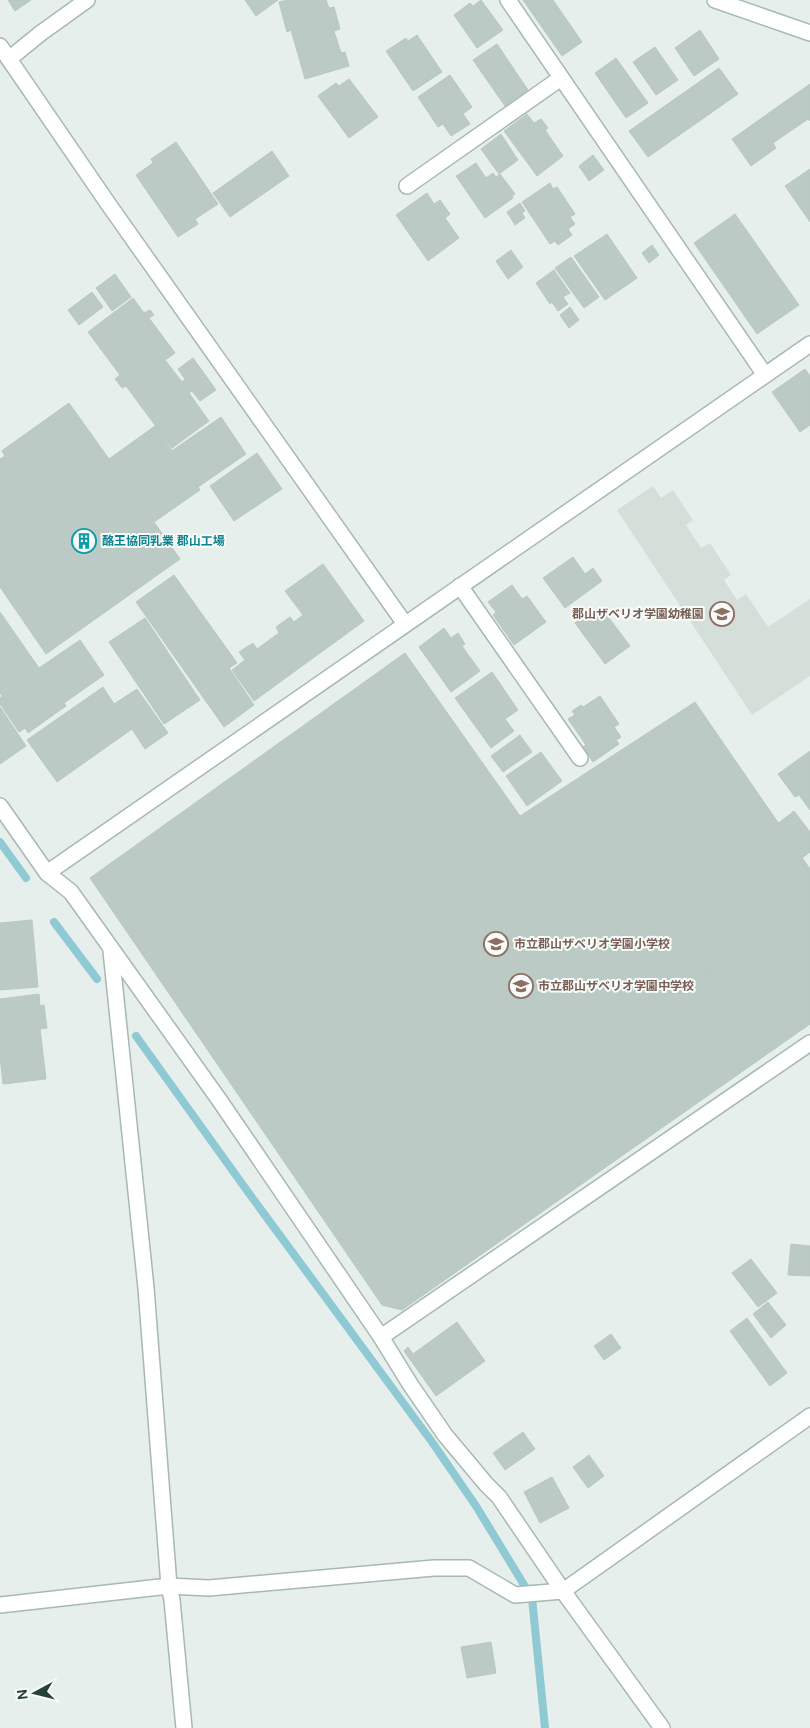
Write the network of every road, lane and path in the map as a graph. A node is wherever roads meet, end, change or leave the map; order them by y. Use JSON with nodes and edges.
{"nodes":[{"id":1,"x":87,"y":0,"type":"edge"},
{"id":2,"x":508,"y":0,"type":"edge"},
{"id":3,"x":716,"y":0,"type":"edge"},
{"id":4,"x":810,"y":32,"type":"edge"},
{"id":5,"x":0,"y":46,"type":"edge"},
{"id":6,"x":9,"y":59,"type":"junction"},
{"id":7,"x":561,"y":78,"type":"junction"},
{"id":8,"x":407,"y":186,"type":"dead end"},
{"id":9,"x":810,"y":344,"type":"edge"},
{"id":10,"x":765,"y":375,"type":"junction"},
{"id":11,"x":460,"y":586,"type":"junction"},
{"id":12,"x":405,"y":624,"type":"junction"},
{"id":13,"x":580,"y":758,"type":"dead end"},
{"id":14,"x":0,"y":806,"type":"edge"},
{"id":15,"x":47,"y":873,"type":"junction"},
{"id":16,"x":111,"y":949,"type":"junction"},
{"id":17,"x":810,"y":1043,"type":"edge"},
{"id":18,"x":381,"y":1337,"type":"junction"},
{"id":19,"x":810,"y":1416,"type":"edge"},
{"id":20,"x":168,"y":1586,"type":"junction"},
{"id":21,"x":563,"y":1591,"type":"junction"},
{"id":22,"x":0,"y":1604,"type":"edge"},
{"id":23,"x":184,"y":1728,"type":"edge"},
{"id":24,"x":662,"y":1728,"type":"edge"}],
"edges":[{"from":1,"to":6,"type":"street"},
{"from":2,"to":7,"type":"street"},
{"from":3,"to":4,"type":"street"},
{"from":5,"to":6,"type":"street"},
{"from":6,"to":12,"type":"street"},
{"from":7,"to":8,"type":"street"},
{"from":7,"to":10,"type":"street"},
{"from":9,"to":10,"type":"street"},
{"from":10,"to":11,"type":"street"},
{"from":11,"to":12,"type":"street"},
{"from":11,"to":13,"type":"street"},
{"from":12,"to":15,"type":"street"},
{"from":14,"to":15,"type":"street"},
{"from":15,"to":16,"type":"street"},
{"from":16,"to":18,"type":"street"},
{"from":16,"to":20,"type":"street"},
{"from":17,"to":18,"type":"street"},
{"from":18,"to":21,"type":"street"},
{"from":19,"to":21,"type":"street"},
{"from":20,"to":21,"type":"street"},
{"from":20,"to":22,"type":"street"},
{"from":20,"to":23,"type":"street"},
{"from":21,"to":24,"type":"street"}]}
